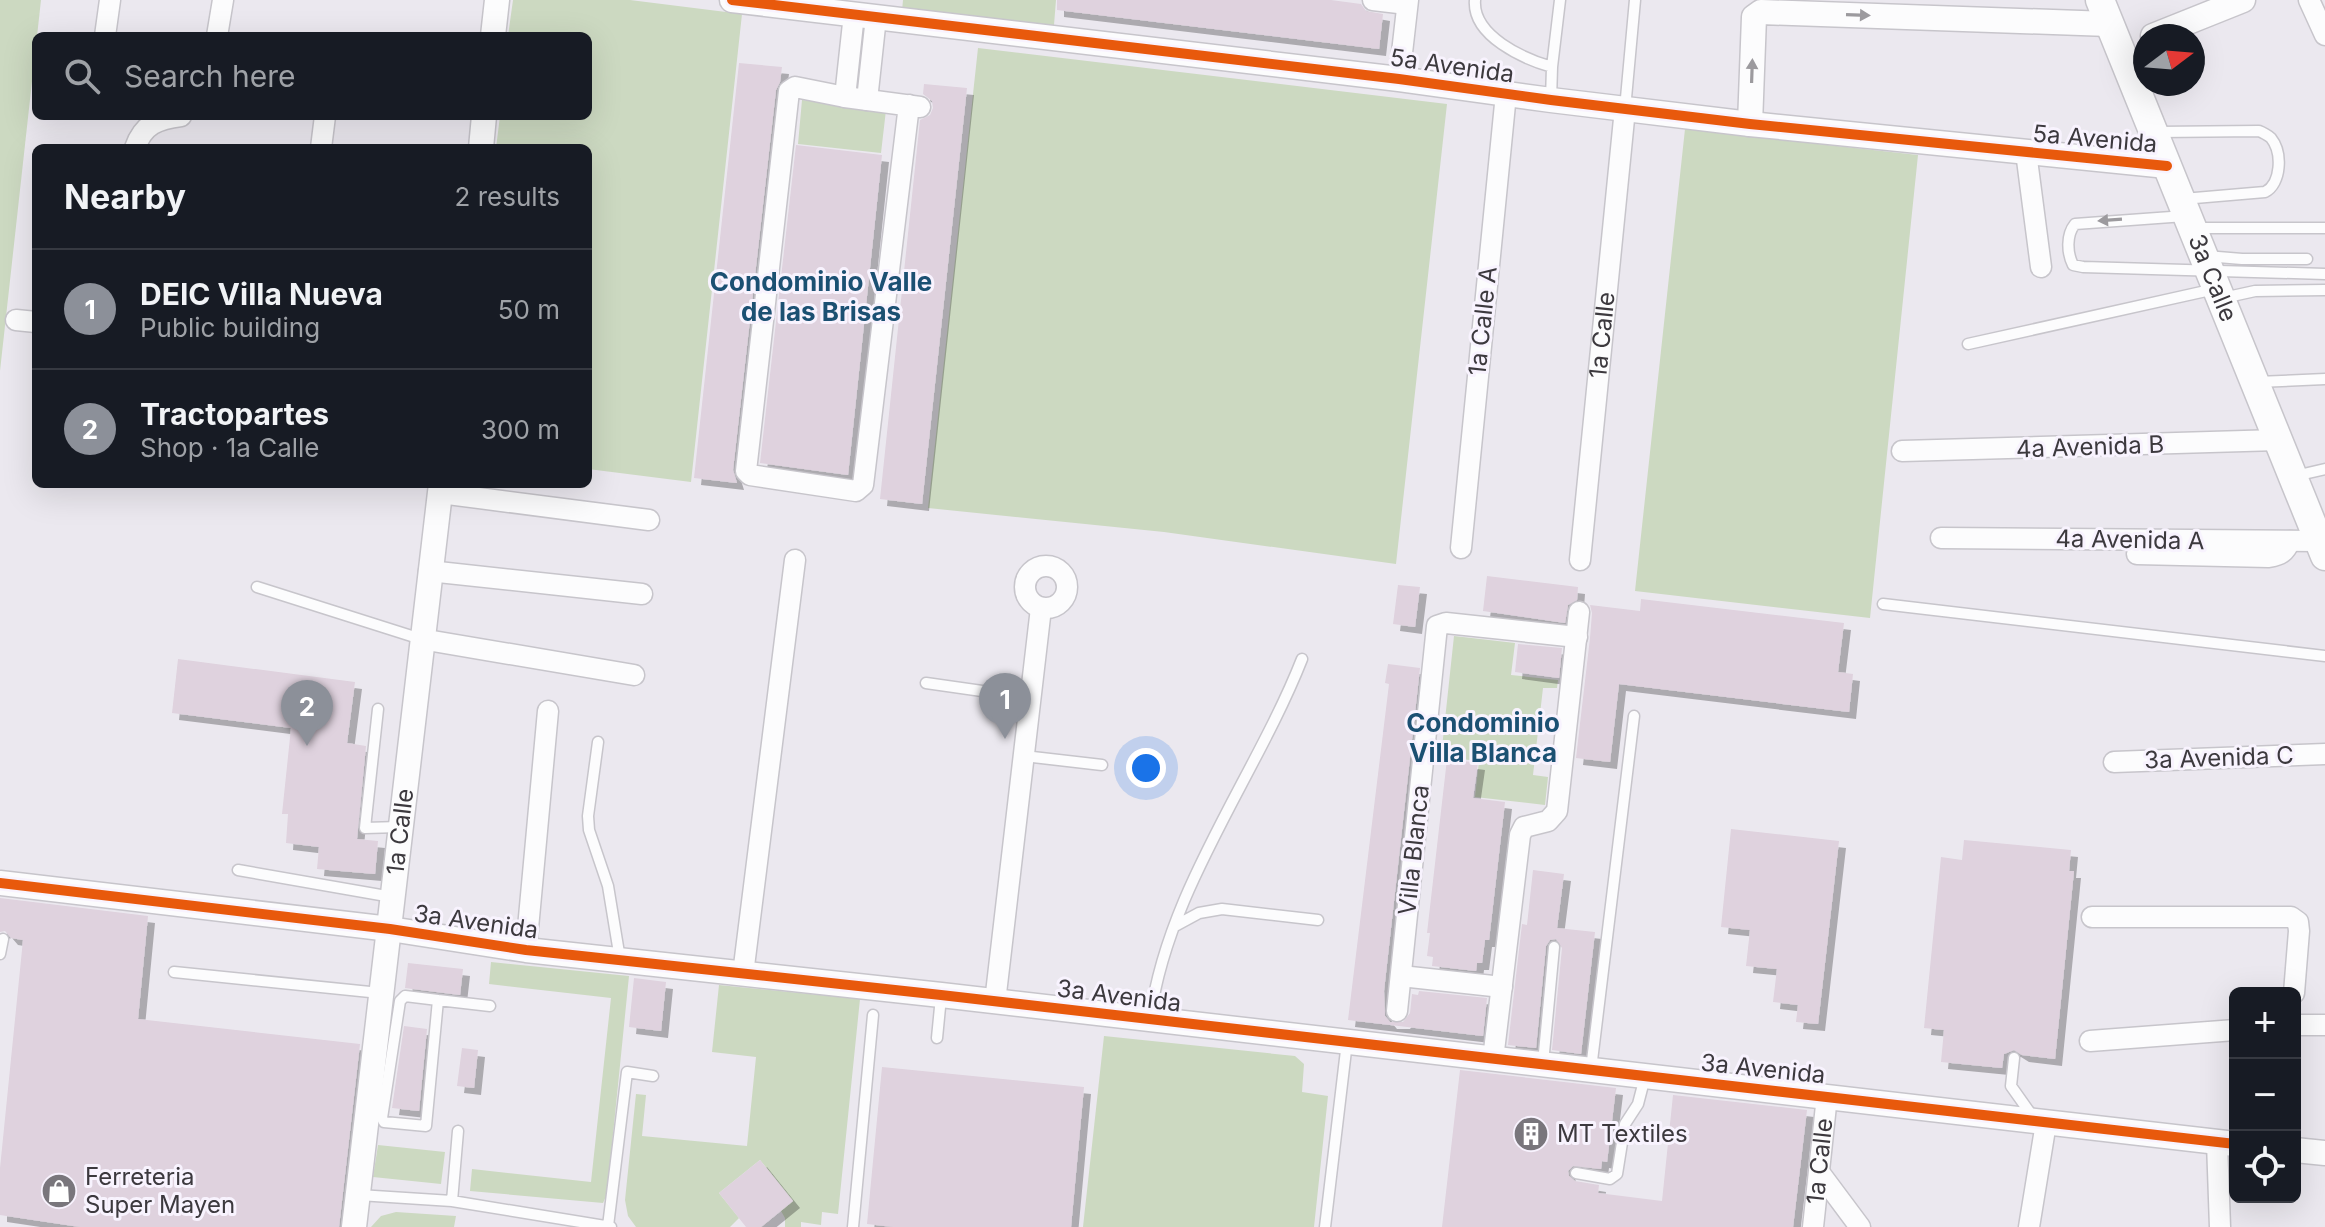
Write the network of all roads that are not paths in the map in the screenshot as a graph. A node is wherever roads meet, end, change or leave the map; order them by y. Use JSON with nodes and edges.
{"nodes":[{"id":1,"x":110,"y":0,"type":"edge"},
{"id":2,"x":223,"y":0,"type":"edge"},
{"id":3,"x":497,"y":0,"type":"edge"},
{"id":4,"x":732,"y":0,"type":"edge"},
{"id":5,"x":1373,"y":0,"type":"edge"},
{"id":6,"x":1475,"y":0,"type":"edge"},
{"id":7,"x":1560,"y":0,"type":"edge"},
{"id":8,"x":1635,"y":0,"type":"edge"},
{"id":9,"x":2243,"y":0,"type":"edge"},
{"id":10,"x":2309,"y":0,"type":"edge"},
{"id":11,"x":1408,"y":2,"type":"edge"},
{"id":12,"x":865,"y":16,"type":"junction"},
{"id":13,"x":2114,"y":19,"type":"edge"},
{"id":14,"x":2176,"y":24,"type":"edge"},
{"id":15,"x":106,"y":32,"type":"edge"},
{"id":16,"x":218,"y":32,"type":"edge"},
{"id":17,"x":493,"y":32,"type":"edge"},
{"id":18,"x":2325,"y":35,"type":"edge"},
{"id":19,"x":1552,"y":67,"type":"junction"},
{"id":20,"x":1399,"y":79,"type":"junction"},
{"id":21,"x":1506,"y":94,"type":"junction"},
{"id":22,"x":845,"y":97,"type":"junction"},
{"id":23,"x":867,"y":100,"type":"junction"},
{"id":24,"x":1551,"y":100,"type":"junction"},
{"id":25,"x":1625,"y":109,"type":"junction"},
{"id":26,"x":162,"y":120,"type":"edge"},
{"id":27,"x":324,"y":120,"type":"edge"},
{"id":28,"x":484,"y":120,"type":"edge"},
{"id":29,"x":1750,"y":124,"type":"junction"},
{"id":30,"x":2154,"y":132,"type":"junction"},
{"id":31,"x":137,"y":144,"type":"edge"},
{"id":32,"x":322,"y":144,"type":"edge"},
{"id":33,"x":481,"y":144,"type":"edge"},
{"id":34,"x":2026,"y":152,"type":"junction"},
{"id":35,"x":2167,"y":166,"type":"junction"},
{"id":36,"x":2187,"y":214,"type":"junction"},
{"id":37,"x":2325,"y":228,"type":"edge"},
{"id":38,"x":2307,"y":259,"type":"dead end"},
{"id":39,"x":2041,"y":267,"type":"dead end"},
{"id":40,"x":2325,"y":274,"type":"edge"},
{"id":41,"x":2213,"y":278,"type":"junction"},
{"id":42,"x":2325,"y":290,"type":"edge"},
{"id":43,"x":1968,"y":344,"type":"dead end"},
{"id":44,"x":2325,"y":379,"type":"edge"},
{"id":45,"x":2255,"y":382,"type":"junction"},
{"id":46,"x":2278,"y":440,"type":"junction"},
{"id":47,"x":1902,"y":451,"type":"dead end"},
{"id":48,"x":2325,"y":469,"type":"edge"},
{"id":49,"x":2293,"y":477,"type":"junction"},
{"id":50,"x":440,"y":488,"type":"edge"},
{"id":51,"x":649,"y":520,"type":"dead end"},
{"id":52,"x":1941,"y":543,"type":"dead end"},
{"id":53,"x":1461,"y":548,"type":"dead end"},
{"id":54,"x":2322,"y":549,"type":"edge"},
{"id":55,"x":795,"y":560,"type":"dead end"},
{"id":56,"x":1580,"y":560,"type":"dead end"},
{"id":57,"x":429,"y":571,"type":"junction"},
{"id":58,"x":257,"y":587,"type":"dead end"},
{"id":59,"x":642,"y":594,"type":"dead end"},
{"id":60,"x":1883,"y":604,"type":"dead end"},
{"id":61,"x":1041,"y":608,"type":"dead end"},
{"id":62,"x":1579,"y":612,"type":"dead end"},
{"id":63,"x":1577,"y":637,"type":"junction"},
{"id":64,"x":421,"y":639,"type":"junction"},
{"id":65,"x":2325,"y":656,"type":"edge"},
{"id":66,"x":1302,"y":659,"type":"dead end"},
{"id":67,"x":634,"y":675,"type":"dead end"},
{"id":68,"x":926,"y":683,"type":"dead end"},
{"id":69,"x":1031,"y":698,"type":"junction"},
{"id":70,"x":378,"y":709,"type":"dead end"},
{"id":71,"x":548,"y":711,"type":"dead end"},
{"id":72,"x":1634,"y":716,"type":"dead end"},
{"id":73,"x":598,"y":742,"type":"dead end"},
{"id":74,"x":2325,"y":754,"type":"edge"},
{"id":75,"x":1024,"y":756,"type":"junction"},
{"id":76,"x":2114,"y":762,"type":"dead end"},
{"id":77,"x":1102,"y":765,"type":"dead end"},
{"id":78,"x":401,"y":827,"type":"junction"},
{"id":79,"x":238,"y":870,"type":"dead end"},
{"id":80,"x":0,"y":883,"type":"edge"},
{"id":81,"x":394,"y":898,"type":"junction"},
{"id":82,"x":2092,"y":917,"type":"dead end"},
{"id":83,"x":1318,"y":920,"type":"dead end"},
{"id":84,"x":1175,"y":926,"type":"junction"},
{"id":85,"x":390,"y":929,"type":"junction"},
{"id":86,"x":3,"y":939,"type":"dead end"},
{"id":87,"x":1554,"y":947,"type":"dead end"},
{"id":88,"x":526,"y":950,"type":"junction"},
{"id":89,"x":0,"y":954,"type":"edge"},
{"id":90,"x":620,"y":961,"type":"junction"},
{"id":91,"x":174,"y":972,"type":"dead end"},
{"id":92,"x":743,"y":974,"type":"junction"},
{"id":93,"x":1401,"y":976,"type":"junction"},
{"id":94,"x":1502,"y":987,"type":"junction"},
{"id":95,"x":2294,"y":987,"type":"edge"},
{"id":96,"x":382,"y":994,"type":"junction"},
{"id":97,"x":941,"y":995,"type":"junction"},
{"id":98,"x":438,"y":1000,"type":"junction"},
{"id":99,"x":995,"y":1002,"type":"junction"},
{"id":100,"x":490,"y":1006,"type":"dead end"},
{"id":101,"x":1397,"y":1011,"type":"dead end"},
{"id":102,"x":873,"y":1015,"type":"dead end"},
{"id":103,"x":1150,"y":1020,"type":"junction"},
{"id":104,"x":2301,"y":1025,"type":"edge"},
{"id":105,"x":2325,"y":1025,"type":"edge"},
{"id":106,"x":2229,"y":1030,"type":"edge"},
{"id":107,"x":937,"y":1038,"type":"dead end"},
{"id":108,"x":2090,"y":1041,"type":"dead end"},
{"id":109,"x":1347,"y":1042,"type":"junction"},
{"id":110,"x":2014,"y":1058,"type":"dead end"},
{"id":111,"x":1493,"y":1059,"type":"junction"},
{"id":112,"x":1543,"y":1065,"type":"junction"},
{"id":113,"x":1591,"y":1071,"type":"junction"},
{"id":114,"x":653,"y":1076,"type":"dead end"},
{"id":115,"x":1645,"y":1077,"type":"junction"},
{"id":116,"x":1827,"y":1096,"type":"junction"},
{"id":117,"x":2042,"y":1122,"type":"junction"},
{"id":118,"x":458,"y":1131,"type":"dead end"},
{"id":119,"x":2226,"y":1143,"type":"edge"},
{"id":120,"x":2301,"y":1151,"type":"edge"},
{"id":121,"x":2325,"y":1153,"type":"edge"},
{"id":122,"x":1819,"y":1172,"type":"junction"},
{"id":123,"x":1576,"y":1173,"type":"dead end"},
{"id":124,"x":358,"y":1195,"type":"junction"},
{"id":125,"x":452,"y":1201,"type":"junction"},
{"id":126,"x":609,"y":1226,"type":"edge"},
{"id":127,"x":354,"y":1227,"type":"edge"},
{"id":128,"x":853,"y":1227,"type":"edge"},
{"id":129,"x":1325,"y":1227,"type":"edge"},
{"id":130,"x":1813,"y":1227,"type":"edge"},
{"id":131,"x":1860,"y":1227,"type":"edge"},
{"id":132,"x":2029,"y":1227,"type":"edge"},
{"id":133,"x":2220,"y":1227,"type":"edge"}],
"edges":[{"from":1,"to":15,"type":"street"},
{"from":2,"to":16,"type":"street"},
{"from":3,"to":17,"type":"street"},
{"from":4,"to":12,"type":"street","name":"5a Avenida"},
{"from":5,"to":11,"type":"street"},
{"from":6,"to":19,"type":"lane"},
{"from":7,"to":19,"type":"lane"},
{"from":8,"to":25,"type":"lane"},
{"from":9,"to":14,"type":"street"},
{"from":10,"to":18,"type":"street"},
{"from":11,"to":20,"type":"street"},
{"from":12,"to":20,"type":"street","name":"5a Avenida"},
{"from":12,"to":22,"type":"street"},
{"from":12,"to":23,"type":"street"},
{"from":29,"to":13,"type":"street","one_way":true},
{"from":13,"to":30,"type":"main road","name":"3a Calle"},
{"from":19,"to":24,"type":"lane"},
{"from":20,"to":21,"type":"street","name":"5a Avenida"},
{"from":21,"to":24,"type":"street","name":"5a Avenida"},
{"from":21,"to":53,"type":"street","name":"1a Calle A"},
{"from":22,"to":23,"type":"street"},
{"from":22,"to":23,"type":"street"},
{"from":24,"to":25,"type":"street","name":"5a Avenida"},
{"from":25,"to":29,"type":"street","name":"5a Avenida"},
{"from":25,"to":56,"type":"street","name":"1a Calle"},
{"from":26,"to":31,"type":"street"},
{"from":27,"to":32,"type":"street"},
{"from":28,"to":33,"type":"street"},
{"from":29,"to":34,"type":"street","name":"5a Avenida"},
{"from":30,"to":35,"type":"main road","name":"3a Calle"},
{"from":30,"to":36,"type":"lane"},
{"from":34,"to":35,"type":"street","name":"5a Avenida"},
{"from":34,"to":39,"type":"street"},
{"from":35,"to":36,"type":"main road","name":"3a Calle"},
{"from":36,"to":37,"type":"lane"},
{"from":36,"to":41,"type":"main road","name":"3a Calle"},
{"from":36,"to":41,"type":"lane","one_way":true},
{"from":38,"to":41,"type":"lane"},
{"from":40,"to":41,"type":"lane"},
{"from":41,"to":42,"type":"lane"},
{"from":41,"to":43,"type":"lane"},
{"from":41,"to":45,"type":"main road","name":"3a Calle"},
{"from":44,"to":45,"type":"lane"},
{"from":45,"to":46,"type":"main road","name":"3a Calle"},
{"from":46,"to":47,"type":"street","name":"4a Avenida B"},
{"from":46,"to":49,"type":"main road","name":"3a Calle"},
{"from":48,"to":49,"type":"lane"},
{"from":49,"to":54,"type":"main road","name":"3a Calle"},
{"from":50,"to":51,"type":"street"},
{"from":50,"to":57,"type":"street","name":"1a Calle"},
{"from":52,"to":54,"type":"street","name":"4a Avenida A"},
{"from":55,"to":92,"type":"street"},
{"from":57,"to":59,"type":"street"},
{"from":57,"to":64,"type":"street","name":"1a Calle"},
{"from":58,"to":64,"type":"lane"},
{"from":60,"to":65,"type":"lane"},
{"from":61,"to":69,"type":"street"},
{"from":62,"to":63,"type":"street"},
{"from":63,"to":93,"type":"street","name":"Villa Blanca"},
{"from":63,"to":94,"type":"street"},
{"from":64,"to":67,"type":"street"},
{"from":64,"to":78,"type":"street","name":"1a Calle"},
{"from":66,"to":84,"type":"lane"},
{"from":68,"to":69,"type":"lane"},
{"from":69,"to":75,"type":"street"},
{"from":70,"to":78,"type":"lane"},
{"from":71,"to":88,"type":"street"},
{"from":72,"to":113,"type":"lane"},
{"from":73,"to":90,"type":"lane"},
{"from":74,"to":76,"type":"street","name":"3a Avenida C"},
{"from":75,"to":77,"type":"lane"},
{"from":75,"to":99,"type":"street"},
{"from":78,"to":81,"type":"street","name":"1a Calle"},
{"from":79,"to":81,"type":"lane"},
{"from":80,"to":85,"type":"street","name":"3a Avenida"},
{"from":81,"to":85,"type":"street","name":"1a Calle"},
{"from":82,"to":95,"type":"street"},
{"from":83,"to":84,"type":"lane"},
{"from":84,"to":103,"type":"lane"},
{"from":85,"to":88,"type":"street","name":"3a Avenida"},
{"from":85,"to":96,"type":"street","name":"1a Calle"},
{"from":86,"to":89,"type":"lane"},
{"from":87,"to":112,"type":"lane"},
{"from":88,"to":90,"type":"street","name":"3a Avenida"},
{"from":90,"to":92,"type":"street","name":"3a Avenida"},
{"from":91,"to":96,"type":"lane"},
{"from":92,"to":97,"type":"street","name":"3a Avenida"},
{"from":93,"to":94,"type":"street"},
{"from":93,"to":101,"type":"street","name":"Villa Blanca"},
{"from":94,"to":111,"type":"street"},
{"from":96,"to":124,"type":"street","name":"1a Calle"},
{"from":97,"to":99,"type":"street","name":"3a Avenida"},
{"from":97,"to":107,"type":"lane"},
{"from":98,"to":98,"type":"lane"},
{"from":98,"to":100,"type":"lane"},
{"from":99,"to":103,"type":"street","name":"3a Avenida"},
{"from":102,"to":128,"type":"lane"},
{"from":103,"to":109,"type":"street","name":"3a Avenida"},
{"from":104,"to":105,"type":"street"},
{"from":106,"to":108,"type":"street"},
{"from":109,"to":111,"type":"street","name":"3a Avenida"},
{"from":109,"to":129,"type":"lane"},
{"from":110,"to":117,"type":"lane"},
{"from":111,"to":112,"type":"street","name":"3a Avenida"},
{"from":112,"to":113,"type":"street","name":"3a Avenida"},
{"from":113,"to":115,"type":"street","name":"3a Avenida"},
{"from":114,"to":126,"type":"lane"},
{"from":115,"to":116,"type":"street","name":"3a Avenida"},
{"from":115,"to":123,"type":"lane"},
{"from":116,"to":117,"type":"street","name":"3a Avenida"},
{"from":116,"to":122,"type":"street","name":"1a Calle"},
{"from":117,"to":119,"type":"street","name":"3a Avenida"},
{"from":117,"to":132,"type":"street"},
{"from":118,"to":125,"type":"lane"},
{"from":119,"to":133,"type":"street"},
{"from":120,"to":121,"type":"street"},
{"from":122,"to":130,"type":"street","name":"1a Calle"},
{"from":122,"to":131,"type":"street"},
{"from":124,"to":125,"type":"lane"},
{"from":124,"to":127,"type":"street","name":"1a Calle"},
{"from":125,"to":126,"type":"lane"}]}
